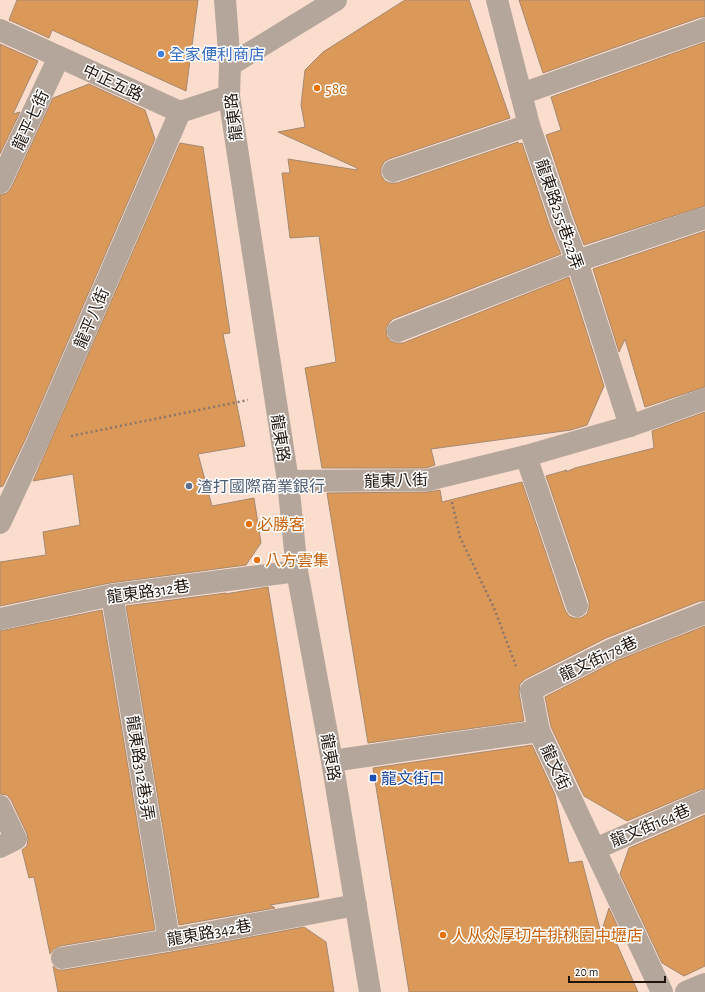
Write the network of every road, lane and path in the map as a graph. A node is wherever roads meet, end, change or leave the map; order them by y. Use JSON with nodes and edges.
{"nodes":[{"id":1,"x":226,"y":0,"type":"edge"},
{"id":2,"x":336,"y":0,"type":"edge"},
{"id":3,"x":496,"y":0,"type":"edge"},
{"id":4,"x":705,"y":29,"type":"edge"},
{"id":5,"x":0,"y":30,"type":"edge"},
{"id":6,"x":60,"y":57,"type":"junction"},
{"id":7,"x":230,"y":65,"type":"junction"},
{"id":8,"x":521,"y":94,"type":"junction"},
{"id":9,"x":229,"y":96,"type":"junction"},
{"id":10,"x":180,"y":112,"type":"junction"},
{"id":11,"x":529,"y":125,"type":"junction"},
{"id":12,"x":393,"y":171,"type":"dead end"},
{"id":13,"x":0,"y":183,"type":"edge"},
{"id":14,"x":705,"y":218,"type":"edge"},
{"id":15,"x":577,"y":261,"type":"junction"},
{"id":16,"x":398,"y":331,"type":"dead end"},
{"id":17,"x":274,"y":394,"type":"junction"},
{"id":18,"x":705,"y":399,"type":"edge"},
{"id":19,"x":630,"y":426,"type":"junction"},
{"id":20,"x":37,"y":443,"type":"junction"},
{"id":21,"x":526,"y":456,"type":"junction"},
{"id":22,"x":445,"y":475,"type":"junction"},
{"id":23,"x":288,"y":482,"type":"junction"},
{"id":24,"x":0,"y":523,"type":"edge"},
{"id":25,"x":297,"y":572,"type":"junction"},
{"id":26,"x":112,"y":595,"type":"junction"},
{"id":27,"x":577,"y":606,"type":"dead end"},
{"id":28,"x":705,"y":613,"type":"edge"},
{"id":29,"x":0,"y":619,"type":"edge"},
{"id":30,"x":531,"y":690,"type":"junction"},
{"id":31,"x":539,"y":731,"type":"junction"},
{"id":32,"x":332,"y":761,"type":"junction"},
{"id":33,"x":705,"y":801,"type":"edge"},
{"id":34,"x":0,"y":806,"type":"edge"},
{"id":35,"x":0,"y":847,"type":"edge"},
{"id":36,"x":595,"y":849,"type":"junction"},
{"id":37,"x":356,"y":905,"type":"junction"},
{"id":38,"x":169,"y":940,"type":"junction"},
{"id":39,"x":62,"y":958,"type":"dead end"},
{"id":40,"x":705,"y":984,"type":"edge"},
{"id":41,"x":370,"y":992,"type":"edge"},
{"id":42,"x":662,"y":992,"type":"edge"},
{"id":43,"x":686,"y":992,"type":"edge"}],
"edges":[{"from":1,"to":7,"type":"street","name":"龍東路"},
{"from":2,"to":7,"type":"street"},
{"from":3,"to":8,"type":"street","name":"龍東路255巷22弄"},
{"from":4,"to":8,"type":"street"},
{"from":5,"to":6,"type":"street","name":"中正五路"},
{"from":6,"to":10,"type":"street","name":"中正五路"},
{"from":6,"to":13,"type":"street","name":"龍平七街"},
{"from":7,"to":9,"type":"street","name":"龍東路"},
{"from":8,"to":11,"type":"street","name":"龍東路255巷22弄"},
{"from":9,"to":10,"type":"street"},
{"from":9,"to":17,"type":"street","name":"龍東路"},
{"from":10,"to":20,"type":"street","name":"龍平八街"},
{"from":11,"to":12,"type":"street"},
{"from":11,"to":15,"type":"street","name":"龍東路255巷22弄"},
{"from":14,"to":15,"type":"street"},
{"from":15,"to":16,"type":"street"},
{"from":15,"to":19,"type":"street","name":"龍東路255巷22弄"},
{"from":17,"to":20,"type":"path"},
{"from":17,"to":23,"type":"street","name":"龍東路"},
{"from":18,"to":19,"type":"street","name":"龍東八街"},
{"from":19,"to":21,"type":"street","name":"龍東八街"},
{"from":20,"to":24,"type":"street","name":"龍平八街"},
{"from":21,"to":22,"type":"street","name":"龍東八街"},
{"from":21,"to":27,"type":"street"},
{"from":22,"to":23,"type":"street","name":"龍東八街"},
{"from":22,"to":30,"type":"path"},
{"from":23,"to":25,"type":"street","name":"龍東路"},
{"from":25,"to":26,"type":"street","name":"龍東路312巷"},
{"from":25,"to":32,"type":"street","name":"龍東路"},
{"from":26,"to":29,"type":"street","name":"龍東路312巷"},
{"from":26,"to":38,"type":"street","name":"龍東路312巷3弄"},
{"from":28,"to":30,"type":"street","name":"龍文街178巷"},
{"from":30,"to":31,"type":"street"},
{"from":31,"to":32,"type":"street","name":"龍文街"},
{"from":31,"to":36,"type":"street","name":"龍文街"},
{"from":32,"to":37,"type":"street","name":"龍東路"},
{"from":33,"to":36,"type":"street","name":"龍文街164巷"},
{"from":34,"to":35,"type":"street"},
{"from":36,"to":42,"type":"street","name":"龍文街"},
{"from":37,"to":38,"type":"street","name":"龍東路342巷"},
{"from":37,"to":41,"type":"street","name":"龍東路"},
{"from":38,"to":39,"type":"street","name":"龍東路342巷"},
{"from":40,"to":43,"type":"street"}]}
